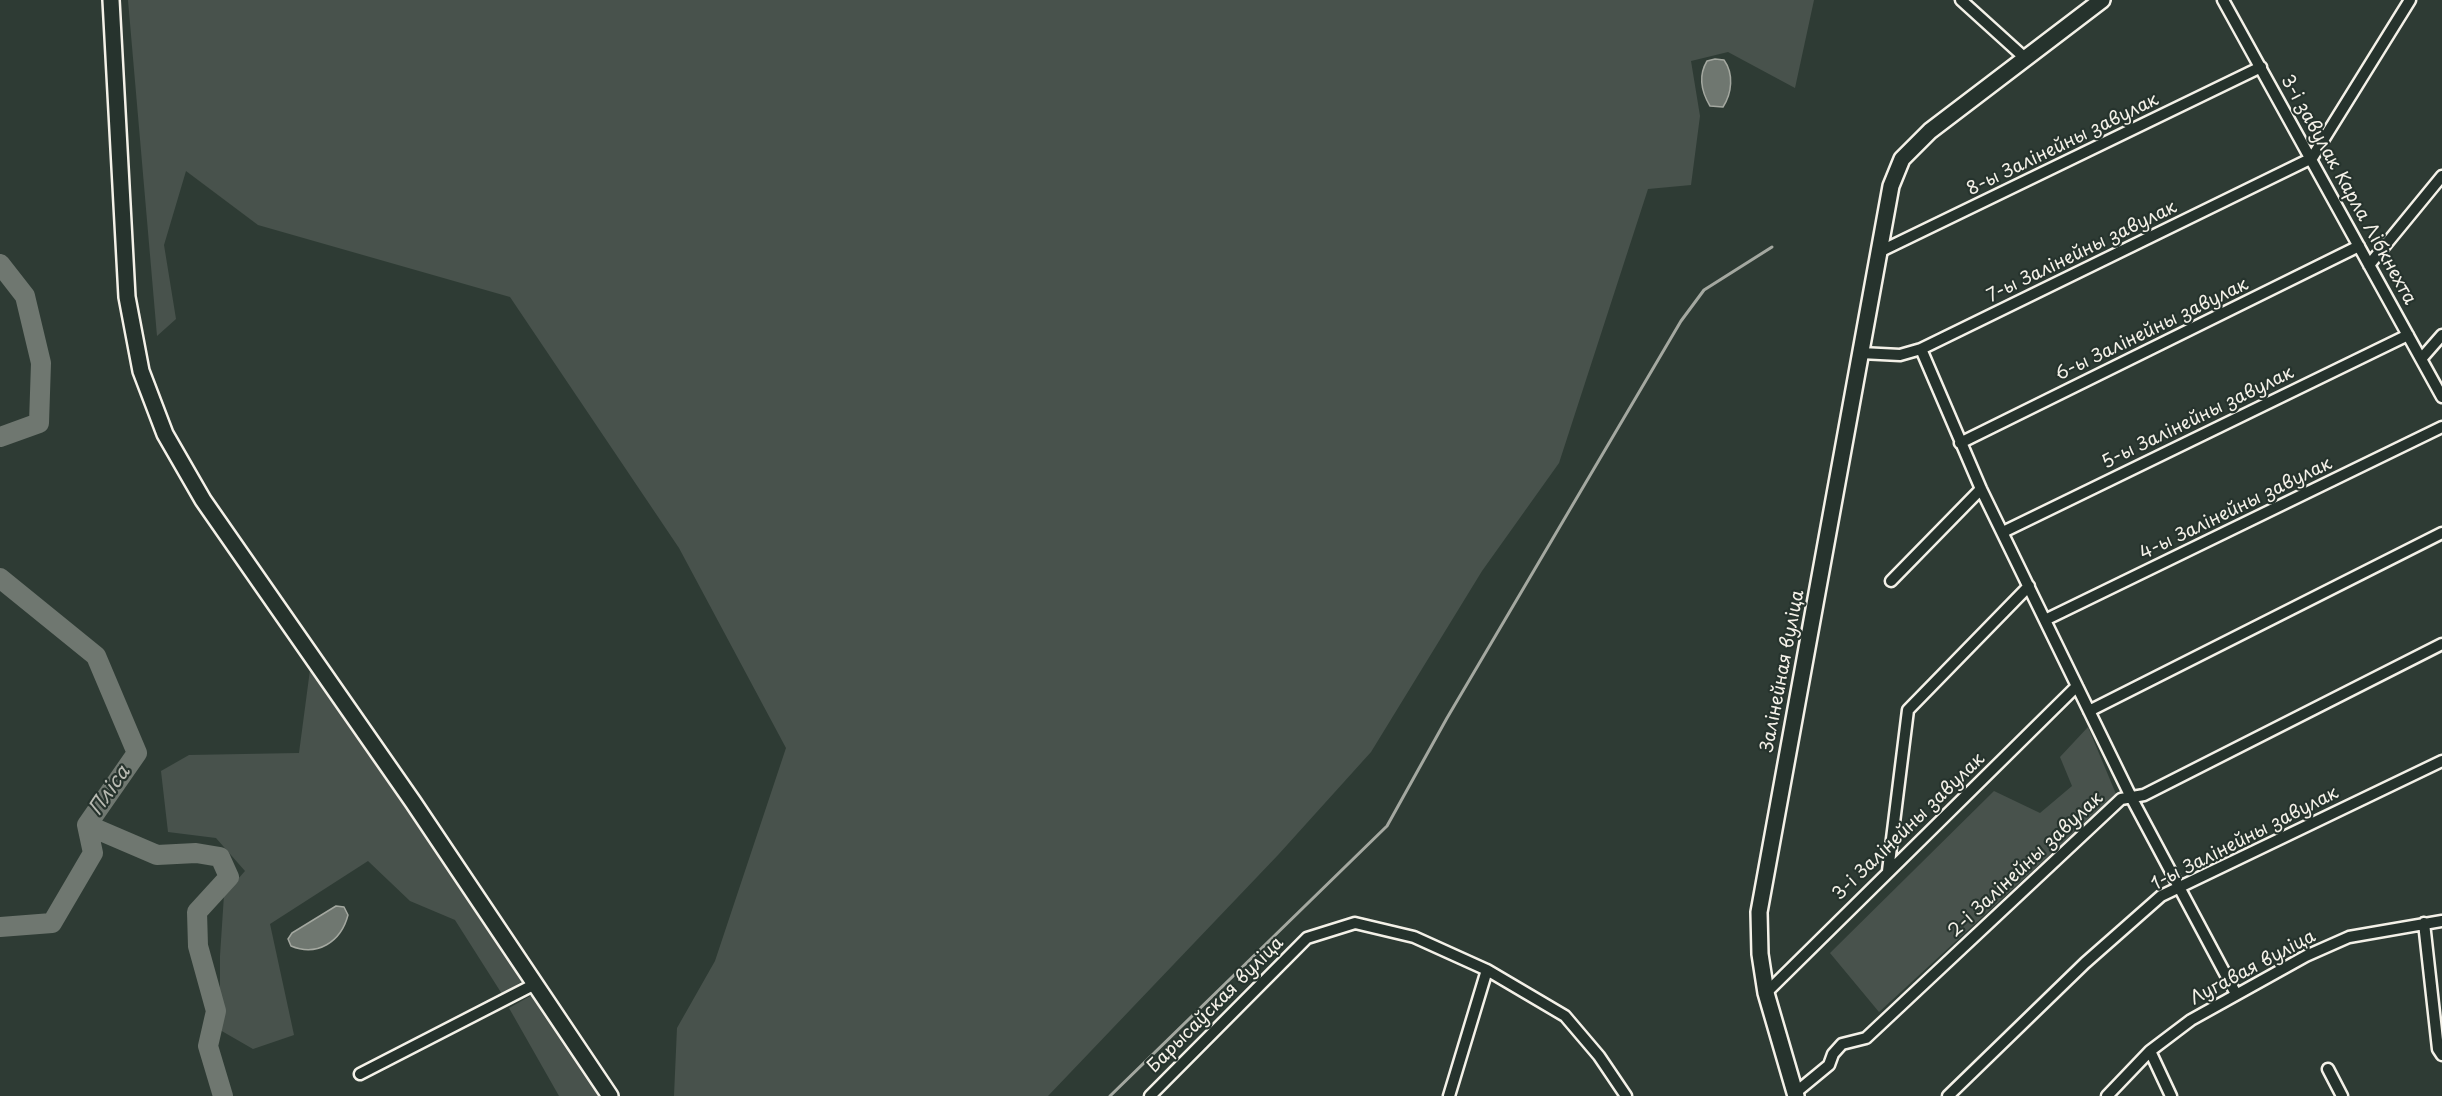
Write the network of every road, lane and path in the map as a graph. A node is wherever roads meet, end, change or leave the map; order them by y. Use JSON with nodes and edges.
{"nodes":[{"id":1,"x":111,"y":0,"type":"edge"},
{"id":2,"x":1961,"y":0,"type":"edge"},
{"id":3,"x":2223,"y":0,"type":"edge"},
{"id":4,"x":2410,"y":0,"type":"edge"},
{"id":5,"x":2091,"y":3,"type":"edge"},
{"id":6,"x":2025,"y":58,"type":"junction"},
{"id":7,"x":2261,"y":67,"type":"junction"},
{"id":8,"x":2312,"y":158,"type":"junction"},
{"id":9,"x":2442,"y":176,"type":"edge"},
{"id":10,"x":2358,"y":246,"type":"junction"},
{"id":11,"x":1879,"y":252,"type":"junction"},
{"id":12,"x":2369,"y":266,"type":"junction"},
{"id":13,"x":2408,"y":335,"type":"junction"},
{"id":14,"x":2442,"y":335,"type":"edge"},
{"id":15,"x":1921,"y":349,"type":"junction"},
{"id":16,"x":1861,"y":352,"type":"junction"},
{"id":17,"x":2421,"y":359,"type":"junction"},
{"id":18,"x":2442,"y":397,"type":"edge"},
{"id":19,"x":2442,"y":427,"type":"edge"},
{"id":20,"x":1960,"y":443,"type":"junction"},
{"id":21,"x":1981,"y":489,"type":"junction"},
{"id":22,"x":2002,"y":532,"type":"junction"},
{"id":23,"x":2442,"y":533,"type":"edge"},
{"id":24,"x":1892,"y":581,"type":"dead end"},
{"id":25,"x":2029,"y":586,"type":"junction"},
{"id":26,"x":2045,"y":620,"type":"junction"},
{"id":27,"x":2442,"y":644,"type":"edge"},
{"id":28,"x":2077,"y":686,"type":"junction"},
{"id":29,"x":2089,"y":711,"type":"junction"},
{"id":30,"x":2442,"y":760,"type":"edge"},
{"id":31,"x":2131,"y":797,"type":"junction"},
{"id":32,"x":1888,"y":871,"type":"junction"},
{"id":33,"x":2179,"y":888,"type":"junction"},
{"id":34,"x":2442,"y":921,"type":"edge"},
{"id":35,"x":2424,"y":923,"type":"junction"},
{"id":36,"x":1487,"y":970,"type":"junction"},
{"id":37,"x":535,"y":984,"type":"junction"},
{"id":38,"x":1766,"y":993,"type":"junction"},
{"id":39,"x":2236,"y":994,"type":"junction"},
{"id":40,"x":2150,"y":1051,"type":"junction"},
{"id":41,"x":2442,"y":1055,"type":"edge"},
{"id":42,"x":2328,"y":1070,"type":"dead end"},
{"id":43,"x":360,"y":1074,"type":"dead end"},
{"id":44,"x":1795,"y":1095,"type":"edge"},
{"id":45,"x":610,"y":1096,"type":"edge"},
{"id":46,"x":1150,"y":1096,"type":"edge"},
{"id":47,"x":1449,"y":1096,"type":"edge"},
{"id":48,"x":1626,"y":1096,"type":"edge"},
{"id":49,"x":1948,"y":1096,"type":"edge"},
{"id":50,"x":2107,"y":1096,"type":"edge"},
{"id":51,"x":2171,"y":1096,"type":"edge"},
{"id":52,"x":2342,"y":1096,"type":"edge"}],
"edges":[{"from":1,"to":37,"type":"street"},
{"from":2,"to":6,"type":"street"},
{"from":3,"to":7,"type":"street","name":"3-і завулак Карла Лібкнехта"},
{"from":4,"to":8,"type":"street"},
{"from":5,"to":6,"type":"street","name":"Залінейная вуліца"},
{"from":6,"to":11,"type":"street","name":"Залінейная вуліца"},
{"from":7,"to":8,"type":"street","name":"3-і завулак Карла Лібкнехта"},
{"from":7,"to":11,"type":"street","name":"8-ы Залінейны завулак"},
{"from":8,"to":10,"type":"street","name":"3-і завулак Карла Лібкнехта"},
{"from":8,"to":15,"type":"street","name":"7-ы Залінейны завулак"},
{"from":9,"to":12,"type":"street"},
{"from":10,"to":12,"type":"street","name":"3-і завулак Карла Лібкнехта"},
{"from":10,"to":20,"type":"street","name":"6-ы Залінейны завулак"},
{"from":11,"to":16,"type":"street","name":"Залінейная вуліца"},
{"from":12,"to":13,"type":"street","name":"3-і завулак Карла Лібкнехта"},
{"from":13,"to":17,"type":"street","name":"3-і завулак Карла Лібкнехта"},
{"from":13,"to":22,"type":"street","name":"5-ы Залінейны завулак"},
{"from":14,"to":17,"type":"street"},
{"from":15,"to":16,"type":"street","name":"7-ы Залінейны завулак"},
{"from":15,"to":20,"type":"street"},
{"from":16,"to":38,"type":"street","name":"Залінейная вуліца"},
{"from":17,"to":18,"type":"street","name":"3-і завулак Карла Лібкнехта"},
{"from":19,"to":26,"type":"street","name":"4-ы Залінейны завулак"},
{"from":20,"to":21,"type":"street"},
{"from":21,"to":22,"type":"street"},
{"from":21,"to":24,"type":"street"},
{"from":22,"to":25,"type":"street"},
{"from":23,"to":29,"type":"street"},
{"from":25,"to":26,"type":"street"},
{"from":25,"to":32,"type":"street"},
{"from":26,"to":28,"type":"street"},
{"from":27,"to":31,"type":"street","name":"2-і Залінейны завулак"},
{"from":28,"to":29,"type":"street"},
{"from":28,"to":32,"type":"street","name":"3-і Залінейны завулак"},
{"from":29,"to":31,"type":"street"},
{"from":30,"to":33,"type":"street","name":"1-ы Залінейны завулак"},
{"from":31,"to":33,"type":"street"},
{"from":31,"to":44,"type":"street","name":"2-і Залінейны завулак"},
{"from":32,"to":38,"type":"street","name":"3-і Залінейны завулак"},
{"from":33,"to":39,"type":"street"},
{"from":33,"to":49,"type":"street","name":"1-ы Залінейны завулак"},
{"from":34,"to":35,"type":"street","name":"Лугавая вуліца"},
{"from":35,"to":39,"type":"street","name":"Лугавая вуліца"},
{"from":35,"to":41,"type":"street"},
{"from":36,"to":46,"type":"street","name":"Барысаўская вуліца"},
{"from":36,"to":47,"type":"street"},
{"from":36,"to":48,"type":"street"},
{"from":37,"to":43,"type":"street"},
{"from":37,"to":45,"type":"street"},
{"from":38,"to":44,"type":"street","name":"Залінейная вуліца"},
{"from":39,"to":40,"type":"street","name":"Лугавая вуліца"},
{"from":40,"to":50,"type":"street","name":"Лугавая вуліца"},
{"from":40,"to":51,"type":"street"},
{"from":42,"to":52,"type":"street"}]}
